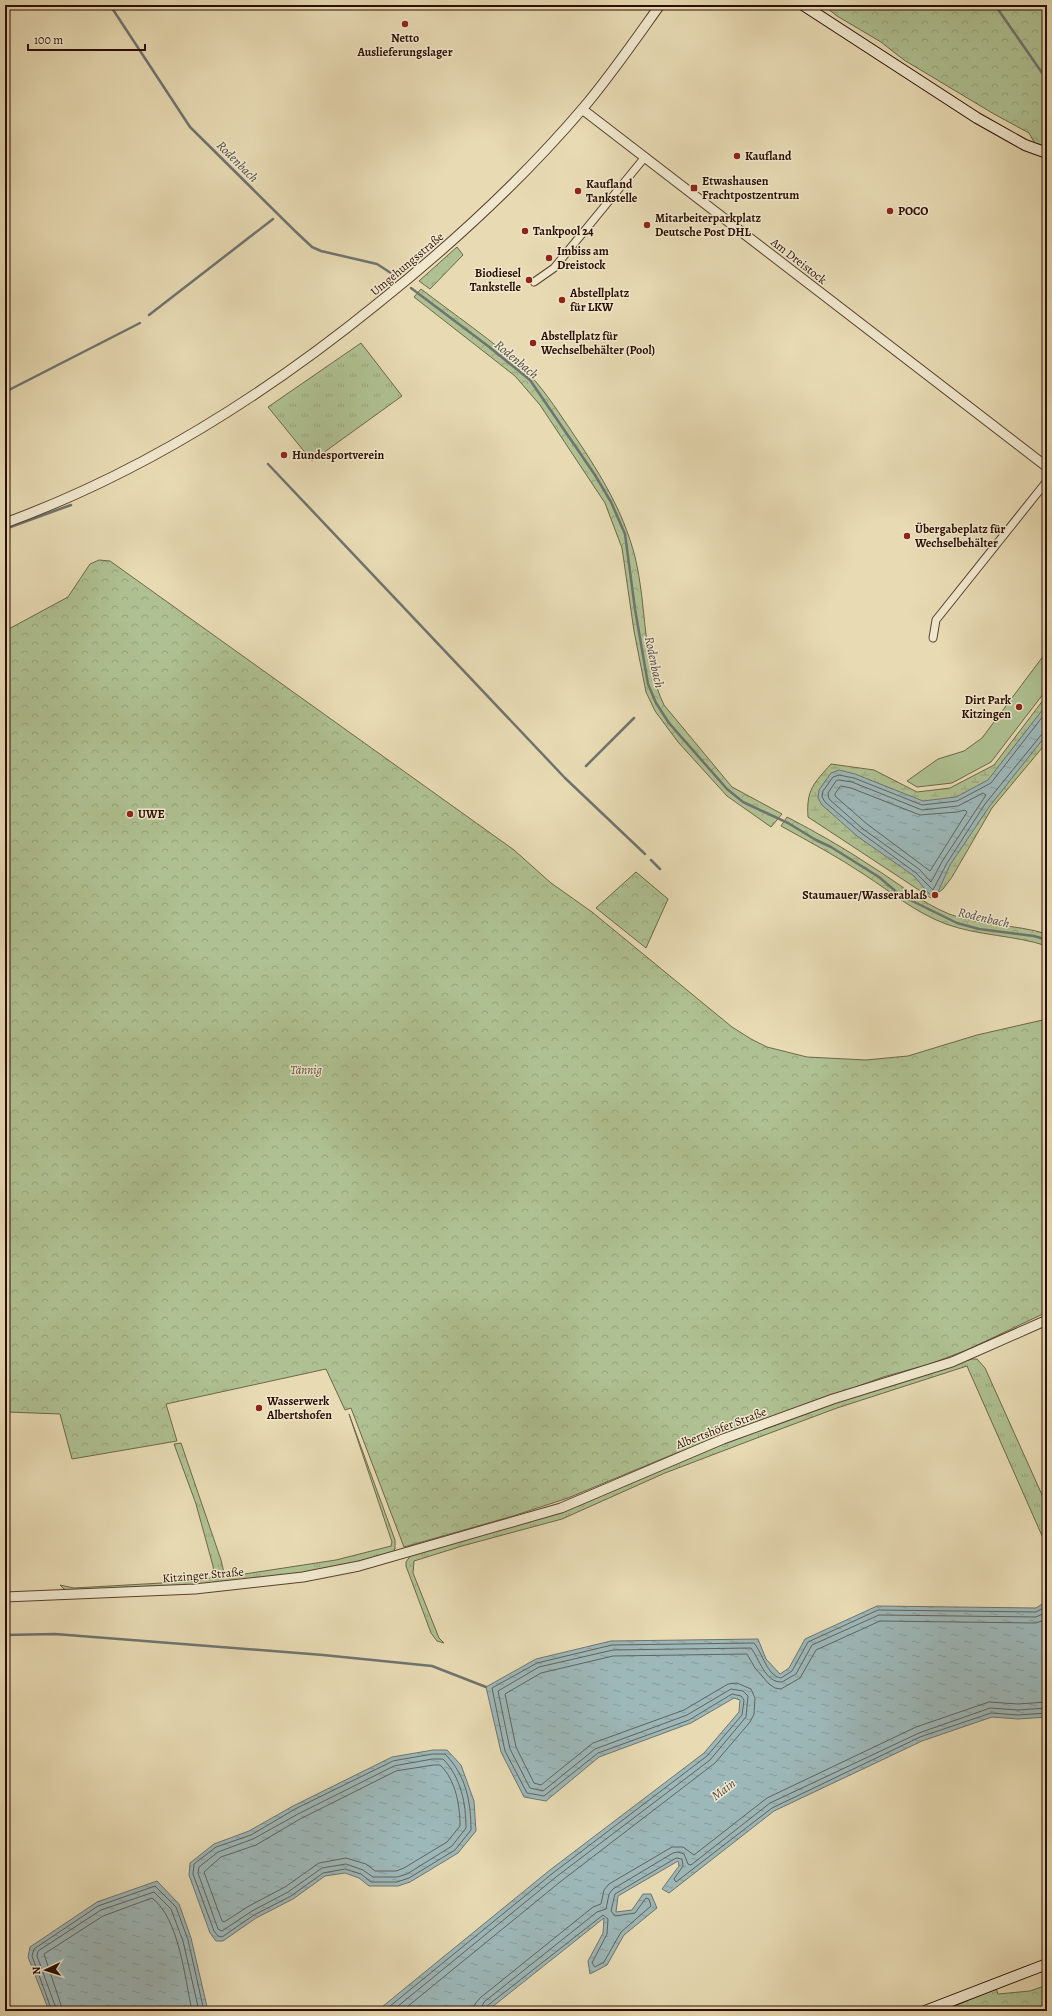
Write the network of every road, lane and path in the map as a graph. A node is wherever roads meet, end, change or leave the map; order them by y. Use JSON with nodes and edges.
{"nodes":[{"id":1,"x":660,"y":5,"type":"edge"},
{"id":2,"x":803,"y":5,"type":"edge"},
{"id":3,"x":582,"y":109,"type":"junction"},
{"id":4,"x":1047,"y":154,"type":"edge"},
{"id":5,"x":645,"y":157,"type":"junction"},
{"id":6,"x":534,"y":282,"type":"dead end"},
{"id":7,"x":1047,"y":467,"type":"edge"},
{"id":8,"x":1047,"y":481,"type":"edge"},
{"id":9,"x":5,"y":523,"type":"edge"},
{"id":10,"x":933,"y":638,"type":"dead end"},
{"id":11,"x":1047,"y":1320,"type":"edge"},
{"id":12,"x":401,"y":1555,"type":"joint"},
{"id":13,"x":5,"y":1598,"type":"edge"},
{"id":14,"x":1047,"y":1964,"type":"edge"},
{"id":15,"x":925,"y":2011,"type":"edge"}],
"edges":[{"from":1,"to":3,"type":"street"},
{"from":2,"to":4,"type":"main road"},
{"from":3,"to":5,"type":"street","name":"Am Dreistock"},
{"from":3,"to":9,"type":"street","name":"Umgehungsstraße"},
{"from":5,"to":6,"type":"street"},
{"from":5,"to":7,"type":"street","name":"Am Dreistock"},
{"from":8,"to":10,"type":"street"},
{"from":11,"to":12,"type":"street","name":"Albertshöfer Straße"},
{"from":12,"to":13,"type":"street","name":"Kitzinger Straße"},
{"from":14,"to":15,"type":"main road"}]}
